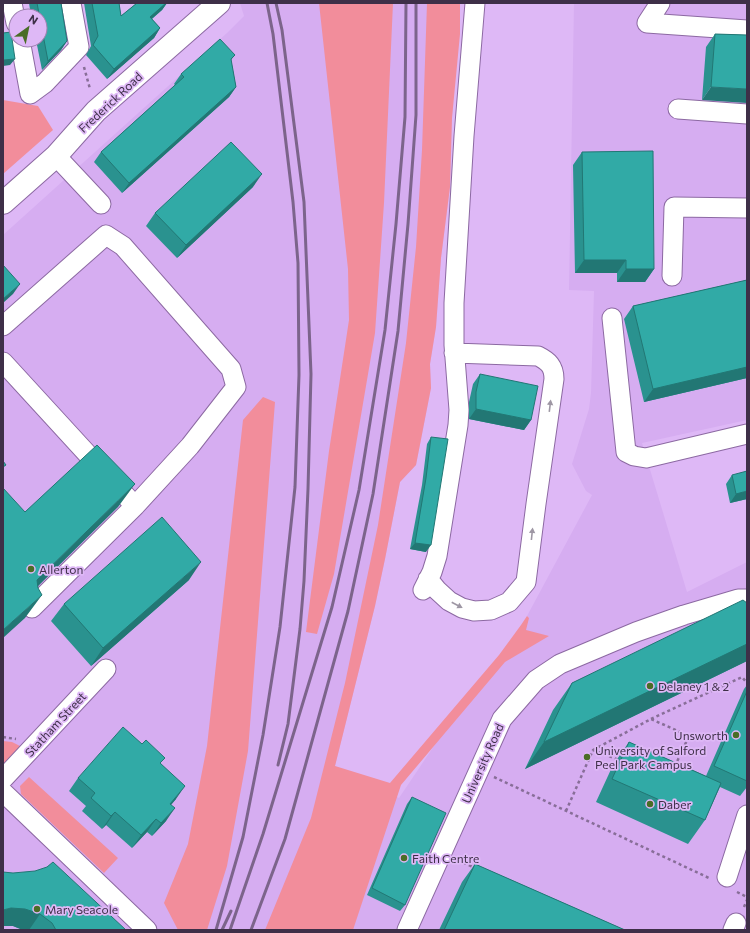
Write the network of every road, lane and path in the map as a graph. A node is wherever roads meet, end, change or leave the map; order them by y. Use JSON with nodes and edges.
{"nodes":[{"id":1,"x":71,"y":3,"type":"edge"},
{"id":2,"x":219,"y":3,"type":"edge"},
{"id":3,"x":475,"y":3,"type":"edge"},
{"id":4,"x":660,"y":3,"type":"edge"},
{"id":5,"x":747,"y":30,"type":"edge"},
{"id":6,"x":79,"y":47,"type":"junction"},
{"id":7,"x":21,"y":48,"type":"edge"},
{"id":8,"x":678,"y":110,"type":"dead end"},
{"id":9,"x":96,"y":112,"type":"junction"},
{"id":10,"x":747,"y":114,"type":"edge"},
{"id":11,"x":56,"y":156,"type":"junction"},
{"id":12,"x":3,"y":203,"type":"edge"},
{"id":13,"x":101,"y":204,"type":"dead end"},
{"id":14,"x":747,"y":208,"type":"edge"},
{"id":15,"x":672,"y":276,"type":"dead end"},
{"id":16,"x":612,"y":318,"type":"dead end"},
{"id":17,"x":3,"y":326,"type":"edge"},
{"id":18,"x":454,"y":353,"type":"junction"},
{"id":19,"x":3,"y":362,"type":"edge"},
{"id":20,"x":747,"y":434,"type":"edge"},
{"id":21,"x":136,"y":506,"type":"junction"},
{"id":22,"x":747,"y":599,"type":"edge"},
{"id":23,"x":32,"y":608,"type":"edge"},
{"id":24,"x":106,"y":669,"type":"edge"},
{"id":25,"x":747,"y":683,"type":"edge"},
{"id":26,"x":650,"y":719,"type":"junction"},
{"id":27,"x":593,"y":750,"type":"junction"},
{"id":28,"x":620,"y":760,"type":"edge"},
{"id":29,"x":479,"y":770,"type":"junction"},
{"id":30,"x":672,"y":772,"type":"edge"},
{"id":31,"x":3,"y":779,"type":"edge"},
{"id":32,"x":3,"y":792,"type":"edge"},
{"id":33,"x":566,"y":811,"type":"junction"},
{"id":34,"x":747,"y":815,"type":"edge"},
{"id":35,"x":441,"y":853,"type":"junction"},
{"id":36,"x":478,"y":869,"type":"edge"},
{"id":37,"x":724,"y":882,"type":"junction"},
{"id":38,"x":747,"y":896,"type":"edge"},
{"id":39,"x":147,"y":930,"type":"edge"},
{"id":40,"x":407,"y":930,"type":"edge"}],
"edges":[{"from":1,"to":6,"type":"street"},
{"from":2,"to":9,"type":"main road","name":"Frederick Road"},
{"from":3,"to":18,"type":"street"},
{"from":4,"to":5,"type":"street"},
{"from":6,"to":7,"type":"street"},
{"from":6,"to":9,"type":"path"},
{"from":8,"to":10,"type":"street"},
{"from":9,"to":11,"type":"main road","name":"Frederick Road"},
{"from":11,"to":12,"type":"main road","name":"Frederick Road"},
{"from":11,"to":13,"type":"street"},
{"from":14,"to":15,"type":"street"},
{"from":16,"to":20,"type":"street"},
{"from":17,"to":21,"type":"street"},
{"from":18,"to":18,"type":"street","one_way":true},
{"from":19,"to":21,"type":"street"},
{"from":21,"to":23,"type":"street"},
{"from":22,"to":29,"type":"street","name":"University Road"},
{"from":24,"to":31,"type":"street","name":"Statham Street"},
{"from":25,"to":26,"type":"path"},
{"from":26,"to":27,"type":"path"},
{"from":26,"to":30,"type":"path"},
{"from":27,"to":28,"type":"path"},
{"from":27,"to":33,"type":"path"},
{"from":29,"to":33,"type":"path"},
{"from":29,"to":35,"type":"street","name":"University Road"},
{"from":32,"to":39,"type":"street"},
{"from":33,"to":37,"type":"path"},
{"from":34,"to":37,"type":"street"},
{"from":35,"to":36,"type":"path"},
{"from":35,"to":40,"type":"street","name":"University Road"},
{"from":37,"to":38,"type":"path"}]}
